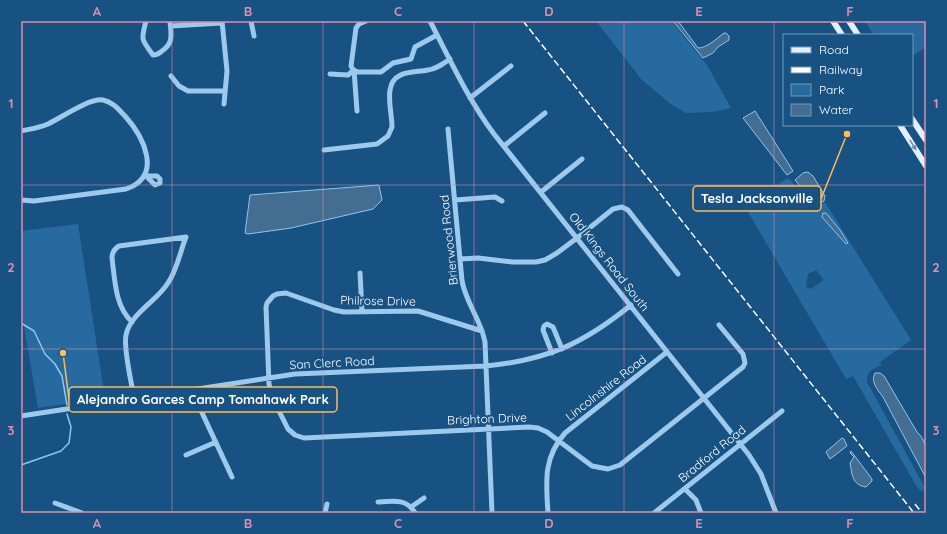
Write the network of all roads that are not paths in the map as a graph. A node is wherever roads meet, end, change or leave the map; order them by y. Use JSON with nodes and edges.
{"nodes":[{"id":1,"x":146,"y":21,"type":"edge"},
{"id":2,"x":251,"y":21,"type":"edge"},
{"id":3,"x":366,"y":21,"type":"edge"},
{"id":4,"x":430,"y":21,"type":"edge"},
{"id":5,"x":833,"y":21,"type":"edge"},
{"id":6,"x":848,"y":21,"type":"edge"},
{"id":7,"x":222,"y":22,"type":"edge"},
{"id":8,"x":170,"y":23,"type":"edge"},
{"id":9,"x":841,"y":34,"type":"edge"},
{"id":10,"x":857,"y":34,"type":"edge"},
{"id":11,"x":437,"y":35,"type":"junction"},
{"id":12,"x":254,"y":36,"type":"dead end"},
{"id":13,"x":450,"y":59,"type":"junction"},
{"id":14,"x":511,"y":66,"type":"dead end"},
{"id":15,"x":354,"y":70,"type":"junction"},
{"id":16,"x":330,"y":74,"type":"dead end"},
{"id":17,"x":171,"y":76,"type":"dead end"},
{"id":18,"x":225,"y":91,"type":"junction"},
{"id":19,"x":470,"y":98,"type":"junction"},
{"id":20,"x":224,"y":104,"type":"dead end"},
{"id":21,"x":357,"y":111,"type":"dead end"},
{"id":22,"x":545,"y":113,"type":"dead end"},
{"id":23,"x":913,"y":120,"type":"edge"},
{"id":24,"x":901,"y":126,"type":"edge"},
{"id":25,"x":448,"y":129,"type":"dead end"},
{"id":26,"x":21,"y":131,"type":"edge"},
{"id":27,"x":926,"y":140,"type":"edge"},
{"id":28,"x":504,"y":146,"type":"junction"},
{"id":29,"x":324,"y":150,"type":"dead end"},
{"id":30,"x":582,"y":159,"type":"dead end"},
{"id":31,"x":926,"y":166,"type":"edge"},
{"id":32,"x":541,"y":192,"type":"junction"},
{"id":33,"x":21,"y":200,"type":"edge"},
{"id":34,"x":455,"y":200,"type":"junction"},
{"id":35,"x":502,"y":200,"type":"dead end"},
{"id":36,"x":577,"y":238,"type":"junction"},
{"id":37,"x":460,"y":259,"type":"junction"},
{"id":38,"x":360,"y":273,"type":"dead end"},
{"id":39,"x":678,"y":274,"type":"dead end"},
{"id":40,"x":273,"y":296,"type":"joint"},
{"id":41,"x":631,"y":305,"type":"junction"},
{"id":42,"x":362,"y":311,"type":"junction"},
{"id":43,"x":132,"y":322,"type":"junction"},
{"id":44,"x":719,"y":325,"type":"dead end"},
{"id":45,"x":482,"y":331,"type":"junction"},
{"id":46,"x":562,"y":348,"type":"junction"},
{"id":47,"x":667,"y":352,"type":"junction"},
{"id":48,"x":552,"y":353,"type":"junction"},
{"id":49,"x":486,"y":366,"type":"junction"},
{"id":50,"x":269,"y":377,"type":"junction"},
{"id":51,"x":193,"y":390,"type":"junction"},
{"id":52,"x":704,"y":398,"type":"junction"},
{"id":53,"x":134,"y":399,"type":"junction"},
{"id":54,"x":782,"y":411,"type":"dead end"},
{"id":55,"x":21,"y":416,"type":"edge"},
{"id":56,"x":489,"y":428,"type":"junction"},
{"id":57,"x":559,"y":440,"type":"junction"},
{"id":58,"x":216,"y":442,"type":"junction"},
{"id":59,"x":741,"y":444,"type":"junction"},
{"id":60,"x":186,"y":455,"type":"dead end"},
{"id":61,"x":232,"y":477,"type":"dead end"},
{"id":62,"x":685,"y":489,"type":"junction"},
{"id":63,"x":424,"y":498,"type":"dead end"},
{"id":64,"x":378,"y":502,"type":"dead end"},
{"id":65,"x":55,"y":504,"type":"dead end"},
{"id":66,"x":327,"y":504,"type":"dead end"},
{"id":67,"x":411,"y":507,"type":"junction"},
{"id":68,"x":82,"y":513,"type":"edge"},
{"id":69,"x":325,"y":513,"type":"edge"},
{"id":70,"x":415,"y":513,"type":"edge"},
{"id":71,"x":492,"y":513,"type":"edge"},
{"id":72,"x":548,"y":513,"type":"edge"},
{"id":73,"x":654,"y":513,"type":"edge"},
{"id":74,"x":701,"y":513,"type":"edge"},
{"id":75,"x":776,"y":513,"type":"edge"}],
"edges":[{"from":1,"to":8,"type":"street"},
{"from":2,"to":12,"type":"street"},
{"from":3,"to":15,"type":"street"},
{"from":4,"to":11,"type":"street","name":"Old Kings Road South"},
{"from":5,"to":9,"type":"main road"},
{"from":6,"to":10,"type":"main road"},
{"from":7,"to":8,"type":"street"},
{"from":7,"to":18,"type":"street"},
{"from":11,"to":13,"type":"street","name":"Old Kings Road South"},
{"from":11,"to":15,"type":"street"},
{"from":13,"to":19,"type":"street","name":"Old Kings Road South"},
{"from":13,"to":29,"type":"street"},
{"from":14,"to":19,"type":"street"},
{"from":15,"to":16,"type":"street"},
{"from":15,"to":21,"type":"street"},
{"from":17,"to":18,"type":"street"},
{"from":18,"to":20,"type":"street"},
{"from":19,"to":28,"type":"street","name":"Old Kings Road South"},
{"from":22,"to":28,"type":"street"},
{"from":23,"to":27,"type":"main road"},
{"from":24,"to":31,"type":"main road","one_way":true},
{"from":25,"to":34,"type":"street","name":"Brierwood Road"},
{"from":26,"to":33,"type":"street"},
{"from":28,"to":32,"type":"street","name":"Old Kings Road South"},
{"from":30,"to":32,"type":"street"},
{"from":32,"to":36,"type":"street","name":"Old Kings Road South"},
{"from":34,"to":35,"type":"street"},
{"from":34,"to":37,"type":"street","name":"Brierwood Road"},
{"from":36,"to":37,"type":"street"},
{"from":36,"to":39,"type":"street"},
{"from":36,"to":41,"type":"street","name":"Old Kings Road South"},
{"from":37,"to":45,"type":"street","name":"Brierwood Road"},
{"from":38,"to":42,"type":"street"},
{"from":40,"to":42,"type":"street","name":"Philrose Drive"},
{"from":40,"to":50,"type":"street","name":"Brighton Drive"},
{"from":41,"to":46,"type":"street","name":"San Clerc Road"},
{"from":41,"to":47,"type":"street","name":"Old Kings Road South"},
{"from":42,"to":45,"type":"street","name":"Philrose Drive"},
{"from":43,"to":43,"type":"street"},
{"from":43,"to":53,"type":"street"},
{"from":44,"to":52,"type":"street","name":"Brighton Drive"},
{"from":45,"to":49,"type":"street","name":"Brierwood Road"},
{"from":46,"to":48,"type":"street","name":"San Clerc Road"},
{"from":46,"to":48,"type":"street"},
{"from":47,"to":52,"type":"street","name":"Old Kings Road South"},
{"from":47,"to":57,"type":"street","name":"Lincolnshire Road"},
{"from":48,"to":49,"type":"street","name":"San Clerc Road"},
{"from":49,"to":50,"type":"street","name":"San Clerc Road"},
{"from":49,"to":56,"type":"street","name":"Brierwood Road"},
{"from":50,"to":51,"type":"street","name":"San Clerc Road"},
{"from":50,"to":56,"type":"street","name":"Brighton Drive"},
{"from":51,"to":53,"type":"street","name":"San Clerc Road"},
{"from":51,"to":58,"type":"street"},
{"from":52,"to":57,"type":"street","name":"Brighton Drive"},
{"from":52,"to":59,"type":"street","name":"Old Kings Road South"},
{"from":53,"to":55,"type":"street","name":"San Clerc Road"},
{"from":54,"to":59,"type":"street","name":"Bradford Road"},
{"from":56,"to":57,"type":"street","name":"Brighton Drive"},
{"from":56,"to":71,"type":"street","name":"Brierwood Road"},
{"from":57,"to":72,"type":"street"},
{"from":58,"to":60,"type":"street"},
{"from":58,"to":61,"type":"street"},
{"from":59,"to":62,"type":"street","name":"Bradford Road"},
{"from":59,"to":75,"type":"street","name":"Old Kings Road South"},
{"from":62,"to":73,"type":"street","name":"Bradford Road"},
{"from":62,"to":74,"type":"street"},
{"from":63,"to":67,"type":"street"},
{"from":64,"to":67,"type":"street"},
{"from":65,"to":68,"type":"street"},
{"from":66,"to":69,"type":"street"},
{"from":67,"to":70,"type":"street"}]}
